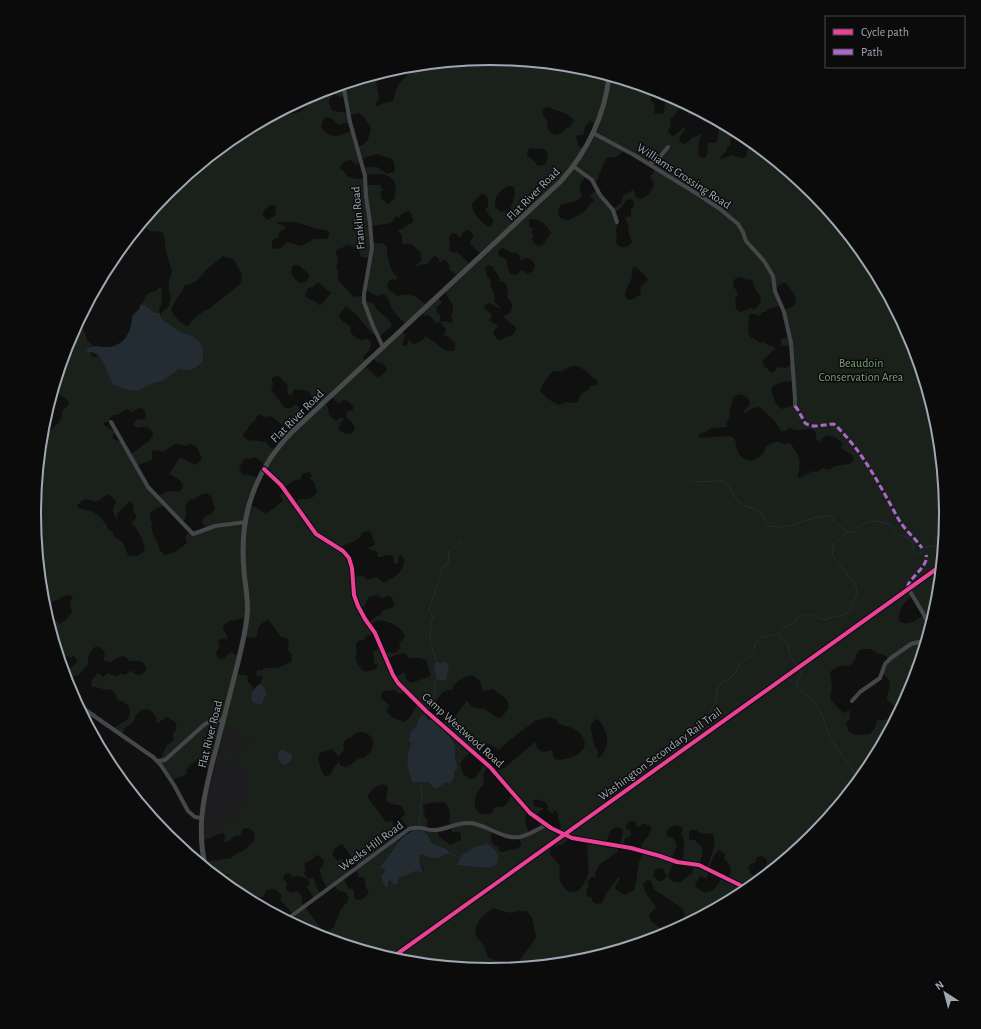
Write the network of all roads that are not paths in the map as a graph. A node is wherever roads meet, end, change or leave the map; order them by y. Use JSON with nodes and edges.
{"nodes":[{"id":1,"x":608,"y":80,"type":"edge"},
{"id":2,"x":344,"y":90,"type":"edge"},
{"id":3,"x":593,"y":133,"type":"junction"},
{"id":4,"x":668,"y":146,"type":"dead end"},
{"id":5,"x":649,"y":164,"type":"junction"},
{"id":6,"x":573,"y":166,"type":"junction"},
{"id":7,"x":617,"y":222,"type":"dead end"},
{"id":8,"x":383,"y":347,"type":"junction"},
{"id":9,"x":794,"y":406,"type":"dead end"},
{"id":10,"x":111,"y":422,"type":"dead end"},
{"id":11,"x":264,"y":469,"type":"junction"},
{"id":12,"x":246,"y":522,"type":"junction"},
{"id":13,"x":911,"y":593,"type":"dead end"},
{"id":14,"x":927,"y":621,"type":"edge"},
{"id":15,"x":922,"y":641,"type":"edge"},
{"id":16,"x":852,"y":701,"type":"dead end"},
{"id":17,"x":85,"y":709,"type":"edge"},
{"id":18,"x":224,"y":720,"type":"junction"},
{"id":19,"x":157,"y":761,"type":"junction"},
{"id":20,"x":201,"y":818,"type":"junction"},
{"id":21,"x":546,"y":825,"type":"junction"},
{"id":22,"x":204,"y":861,"type":"edge"},
{"id":23,"x":742,"y":886,"type":"edge"},
{"id":24,"x":290,"y":917,"type":"edge"}],
"edges":[{"from":1,"to":3,"type":"main road","name":"Flat River Road"},
{"from":2,"to":8,"type":"street","name":"Franklin Road"},
{"from":3,"to":5,"type":"street","name":"Williams Crossing Road"},
{"from":3,"to":6,"type":"main road","name":"Flat River Road"},
{"from":4,"to":5,"type":"street"},
{"from":5,"to":9,"type":"street","name":"Williams Crossing Road"},
{"from":6,"to":7,"type":"street"},
{"from":6,"to":8,"type":"main road","name":"Flat River Road"},
{"from":8,"to":11,"type":"main road","name":"Flat River Road"},
{"from":10,"to":12,"type":"street"},
{"from":11,"to":12,"type":"main road","name":"Flat River Road"},
{"from":11,"to":21,"type":"street","name":"Camp Westwood Road"},
{"from":12,"to":18,"type":"main road","name":"Flat River Road"},
{"from":13,"to":14,"type":"street"},
{"from":15,"to":16,"type":"street"},
{"from":17,"to":19,"type":"street"},
{"from":18,"to":19,"type":"street"},
{"from":18,"to":20,"type":"main road","name":"Flat River Road"},
{"from":19,"to":20,"type":"street"},
{"from":20,"to":22,"type":"main road","name":"Flat River Road"},
{"from":21,"to":23,"type":"street","name":"Camp Westwood Road"},
{"from":21,"to":24,"type":"street","name":"Weeks Hill Road"}]}
